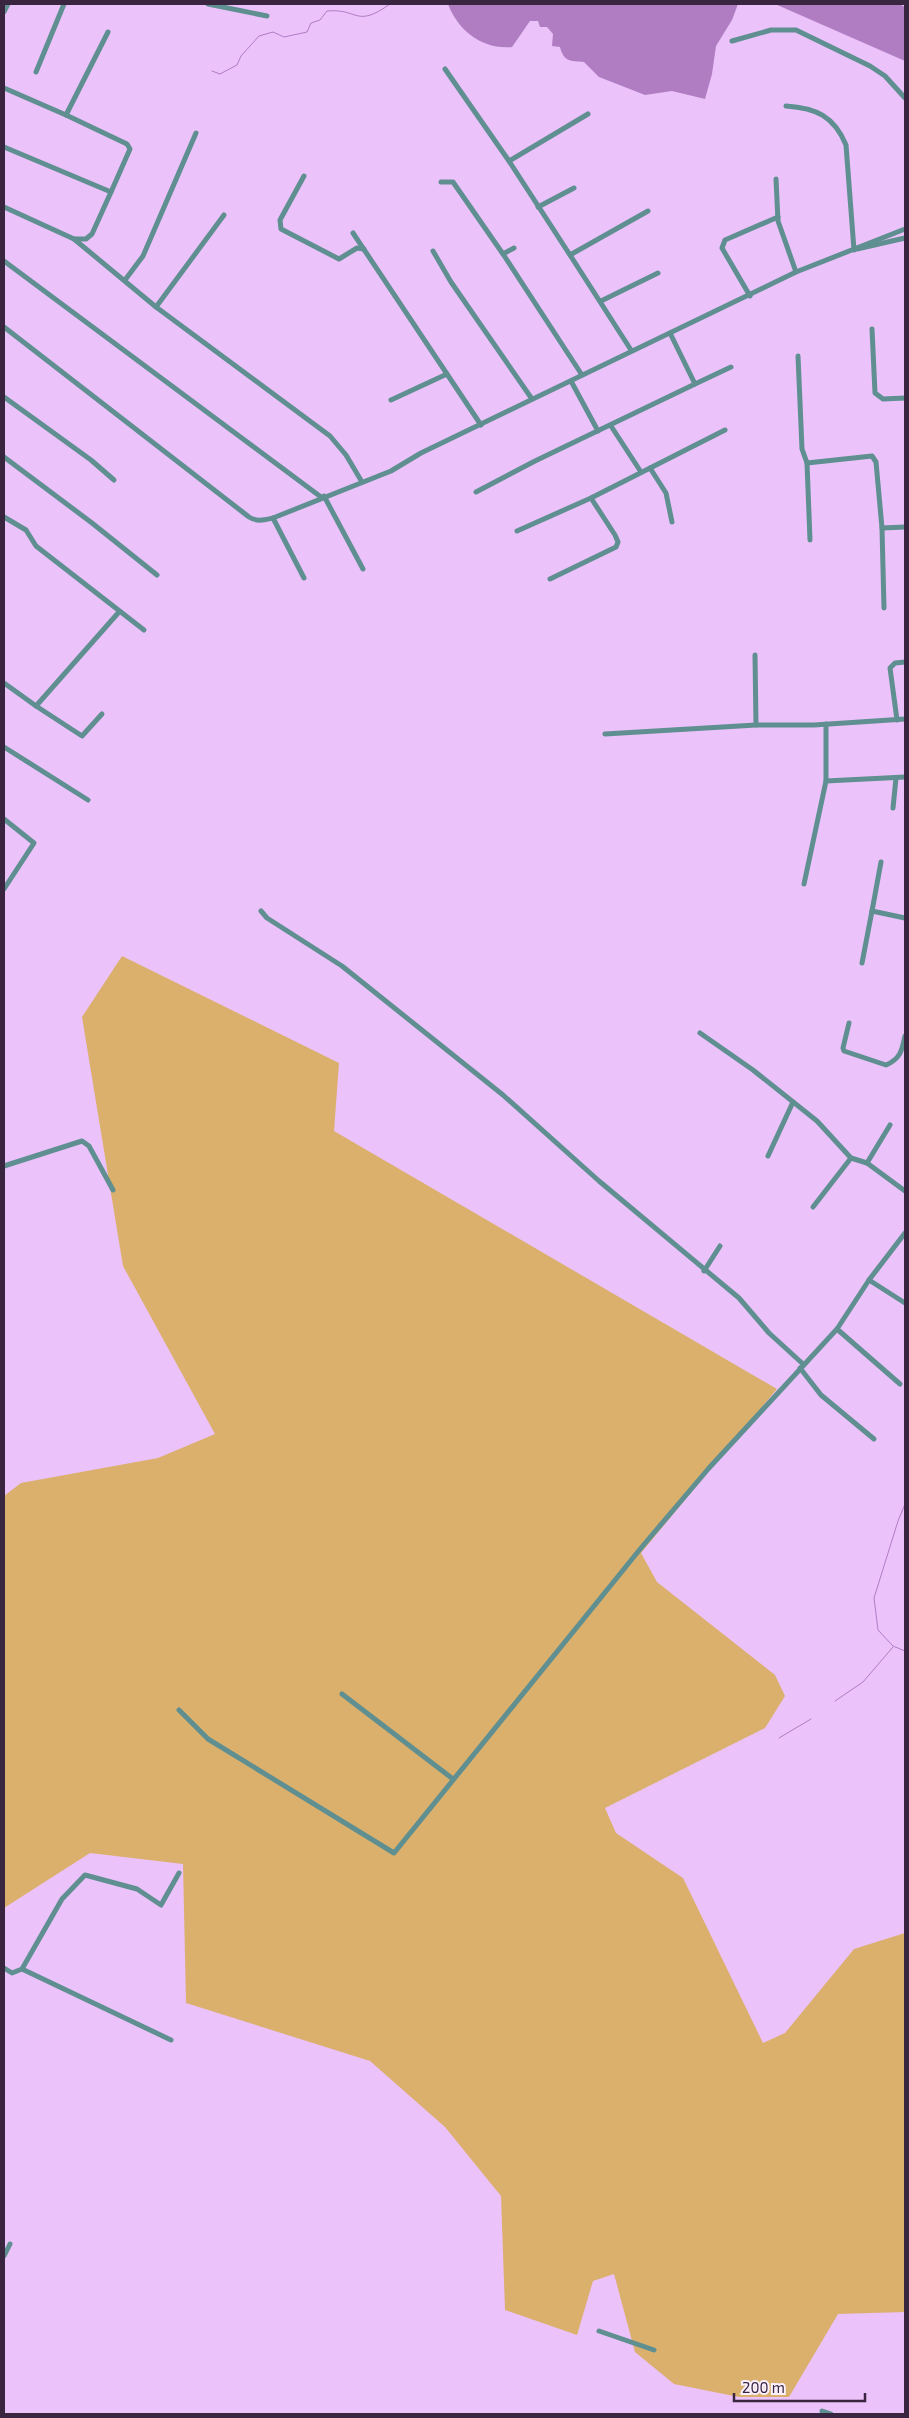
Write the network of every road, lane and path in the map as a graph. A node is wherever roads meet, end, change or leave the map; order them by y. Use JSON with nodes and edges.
{"nodes":[{"id":1,"x":8,"y":4,"type":"edge"},
{"id":2,"x":64,"y":4,"type":"edge"},
{"id":3,"x":208,"y":4,"type":"edge"},
{"id":4,"x":4,"y":12,"type":"edge"},
{"id":5,"x":267,"y":16,"type":"dead end"},
{"id":6,"x":108,"y":32,"type":"dead end"},
{"id":7,"x":732,"y":41,"type":"dead end"},
{"id":8,"x":445,"y":69,"type":"dead end"},
{"id":9,"x":36,"y":72,"type":"dead end"},
{"id":10,"x":4,"y":88,"type":"edge"},
{"id":11,"x":905,"y":98,"type":"edge"},
{"id":12,"x":786,"y":106,"type":"dead end"},
{"id":13,"x":588,"y":114,"type":"dead end"},
{"id":14,"x":66,"y":115,"type":"junction"},
{"id":15,"x":196,"y":133,"type":"dead end"},
{"id":16,"x":4,"y":147,"type":"edge"},
{"id":17,"x":509,"y":161,"type":"junction"},
{"id":18,"x":304,"y":176,"type":"dead end"},
{"id":19,"x":776,"y":179,"type":"dead end"},
{"id":20,"x":441,"y":182,"type":"dead end"},
{"id":21,"x":574,"y":188,"type":"dead end"},
{"id":22,"x":111,"y":192,"type":"junction"},
{"id":23,"x":4,"y":207,"type":"edge"},
{"id":24,"x":538,"y":207,"type":"junction"},
{"id":25,"x":648,"y":211,"type":"dead end"},
{"id":26,"x":224,"y":215,"type":"dead end"},
{"id":27,"x":778,"y":217,"type":"junction"},
{"id":28,"x":905,"y":230,"type":"edge"},
{"id":29,"x":353,"y":233,"type":"dead end"},
{"id":30,"x":905,"y":238,"type":"edge"},
{"id":31,"x":74,"y":239,"type":"junction"},
{"id":32,"x":514,"y":248,"type":"dead end"},
{"id":33,"x":364,"y":249,"type":"junction"},
{"id":34,"x":854,"y":250,"type":"junction"},
{"id":35,"x":433,"y":251,"type":"dead end"},
{"id":36,"x":502,"y":254,"type":"junction"},
{"id":37,"x":570,"y":255,"type":"junction"},
{"id":38,"x":4,"y":261,"type":"edge"},
{"id":39,"x":796,"y":272,"type":"junction"},
{"id":40,"x":658,"y":273,"type":"dead end"},
{"id":41,"x":125,"y":280,"type":"junction"},
{"id":42,"x":750,"y":296,"type":"junction"},
{"id":43,"x":601,"y":301,"type":"junction"},
{"id":44,"x":156,"y":306,"type":"junction"},
{"id":45,"x":4,"y":328,"type":"edge"},
{"id":46,"x":872,"y":329,"type":"dead end"},
{"id":47,"x":670,"y":333,"type":"junction"},
{"id":48,"x":631,"y":350,"type":"junction"},
{"id":49,"x":798,"y":356,"type":"dead end"},
{"id":50,"x":731,"y":367,"type":"dead end"},
{"id":51,"x":447,"y":374,"type":"junction"},
{"id":52,"x":582,"y":374,"type":"junction"},
{"id":53,"x":571,"y":381,"type":"junction"},
{"id":54,"x":695,"y":384,"type":"junction"},
{"id":55,"x":4,"y":397,"type":"edge"},
{"id":56,"x":905,"y":398,"type":"edge"},
{"id":57,"x":391,"y":400,"type":"dead end"},
{"id":58,"x":532,"y":400,"type":"junction"},
{"id":59,"x":481,"y":424,"type":"junction"},
{"id":60,"x":611,"y":426,"type":"junction"},
{"id":61,"x":724,"y":430,"type":"dead end"},
{"id":62,"x":598,"y":431,"type":"junction"},
{"id":63,"x":4,"y":458,"type":"edge"},
{"id":64,"x":807,"y":463,"type":"junction"},
{"id":65,"x":650,"y":468,"type":"junction"},
{"id":66,"x":641,"y":472,"type":"junction"},
{"id":67,"x":114,"y":480,"type":"dead end"},
{"id":68,"x":362,"y":482,"type":"junction"},
{"id":69,"x":476,"y":492,"type":"dead end"},
{"id":70,"x":323,"y":496,"type":"junction"},
{"id":71,"x":592,"y":498,"type":"junction"},
{"id":72,"x":4,"y":517,"type":"edge"},
{"id":73,"x":273,"y":518,"type":"junction"},
{"id":74,"x":672,"y":522,"type":"dead end"},
{"id":75,"x":905,"y":527,"type":"edge"},
{"id":76,"x":882,"y":528,"type":"junction"},
{"id":77,"x":517,"y":531,"type":"dead end"},
{"id":78,"x":810,"y":540,"type":"dead end"},
{"id":79,"x":363,"y":569,"type":"dead end"},
{"id":80,"x":157,"y":575,"type":"dead end"},
{"id":81,"x":304,"y":578,"type":"dead end"},
{"id":82,"x":550,"y":579,"type":"dead end"},
{"id":83,"x":884,"y":608,"type":"dead end"},
{"id":84,"x":119,"y":612,"type":"junction"},
{"id":85,"x":144,"y":630,"type":"dead end"},
{"id":86,"x":755,"y":656,"type":"dead end"},
{"id":87,"x":905,"y":662,"type":"edge"},
{"id":88,"x":4,"y":683,"type":"edge"},
{"id":89,"x":36,"y":706,"type":"junction"},
{"id":90,"x":102,"y":714,"type":"dead end"},
{"id":91,"x":905,"y":719,"type":"edge"},
{"id":92,"x":897,"y":720,"type":"junction"},
{"id":93,"x":826,"y":724,"type":"junction"},
{"id":94,"x":756,"y":725,"type":"junction"},
{"id":95,"x":606,"y":734,"type":"dead end"},
{"id":96,"x":4,"y":747,"type":"edge"},
{"id":97,"x":905,"y":777,"type":"edge"},
{"id":98,"x":896,"y":778,"type":"junction"},
{"id":99,"x":826,"y":781,"type":"junction"},
{"id":100,"x":88,"y":800,"type":"dead end"},
{"id":101,"x":893,"y":808,"type":"dead end"},
{"id":102,"x":4,"y":819,"type":"edge"},
{"id":103,"x":881,"y":862,"type":"dead end"},
{"id":104,"x":804,"y":884,"type":"dead end"},
{"id":105,"x":4,"y":889,"type":"edge"},
{"id":106,"x":261,"y":911,"type":"dead end"},
{"id":107,"x":872,"y":911,"type":"junction"},
{"id":108,"x":905,"y":918,"type":"edge"},
{"id":109,"x":862,"y":963,"type":"dead end"},
{"id":110,"x":849,"y":1024,"type":"dead end"},
{"id":111,"x":700,"y":1033,"type":"dead end"},
{"id":112,"x":905,"y":1036,"type":"edge"},
{"id":113,"x":794,"y":1102,"type":"junction"},
{"id":114,"x":890,"y":1125,"type":"dead end"},
{"id":115,"x":768,"y":1156,"type":"dead end"},
{"id":116,"x":851,"y":1158,"type":"junction"},
{"id":117,"x":867,"y":1163,"type":"junction"},
{"id":118,"x":4,"y":1166,"type":"edge"},
{"id":119,"x":113,"y":1190,"type":"dead end"},
{"id":120,"x":905,"y":1191,"type":"edge"},
{"id":121,"x":813,"y":1207,"type":"dead end"},
{"id":122,"x":905,"y":1233,"type":"edge"},
{"id":123,"x":720,"y":1246,"type":"dead end"},
{"id":124,"x":704,"y":1271,"type":"junction"},
{"id":125,"x":869,"y":1280,"type":"junction"},
{"id":126,"x":905,"y":1303,"type":"edge"},
{"id":127,"x":837,"y":1329,"type":"junction"},
{"id":128,"x":801,"y":1366,"type":"junction"},
{"id":129,"x":900,"y":1384,"type":"dead end"},
{"id":130,"x":874,"y":1439,"type":"dead end"},
{"id":131,"x":342,"y":1694,"type":"dead end"},
{"id":132,"x":178,"y":1710,"type":"dead end"},
{"id":133,"x":453,"y":1779,"type":"junction"},
{"id":134,"x":179,"y":1873,"type":"dead end"},
{"id":135,"x":4,"y":1968,"type":"edge"},
{"id":136,"x":22,"y":1969,"type":"junction"},
{"id":137,"x":171,"y":2040,"type":"dead end"},
{"id":138,"x":10,"y":2244,"type":"dead end"},
{"id":139,"x":4,"y":2256,"type":"edge"},
{"id":140,"x":599,"y":2331,"type":"dead end"},
{"id":141,"x":654,"y":2350,"type":"dead end"},
{"id":142,"x":822,"y":2411,"type":"dead end"},
{"id":143,"x":831,"y":2414,"type":"edge"}],
"edges":[{"from":1,"to":4,"type":"street"},
{"from":2,"to":9,"type":"street"},
{"from":3,"to":5,"type":"street"},
{"from":6,"to":14,"type":"street"},
{"from":7,"to":11,"type":"street"},
{"from":8,"to":17,"type":"street"},
{"from":10,"to":14,"type":"street"},
{"from":12,"to":34,"type":"street"},
{"from":13,"to":17,"type":"street"},
{"from":14,"to":22,"type":"street"},
{"from":15,"to":41,"type":"street"},
{"from":16,"to":22,"type":"street"},
{"from":17,"to":24,"type":"street"},
{"from":18,"to":33,"type":"street"},
{"from":19,"to":27,"type":"street"},
{"from":20,"to":36,"type":"street"},
{"from":21,"to":24,"type":"street"},
{"from":22,"to":31,"type":"street"},
{"from":23,"to":31,"type":"street"},
{"from":24,"to":37,"type":"street"},
{"from":25,"to":37,"type":"street"},
{"from":26,"to":44,"type":"street"},
{"from":27,"to":39,"type":"street"},
{"from":27,"to":42,"type":"street"},
{"from":28,"to":34,"type":"street"},
{"from":29,"to":33,"type":"street"},
{"from":30,"to":34,"type":"street"},
{"from":31,"to":41,"type":"street"},
{"from":32,"to":36,"type":"street"},
{"from":33,"to":51,"type":"street"},
{"from":34,"to":39,"type":"street"},
{"from":35,"to":58,"type":"street"},
{"from":36,"to":52,"type":"street"},
{"from":37,"to":43,"type":"street"},
{"from":38,"to":70,"type":"street"},
{"from":39,"to":42,"type":"street"},
{"from":40,"to":43,"type":"street"},
{"from":41,"to":44,"type":"street"},
{"from":42,"to":47,"type":"street"},
{"from":43,"to":48,"type":"street"},
{"from":44,"to":68,"type":"street"},
{"from":45,"to":73,"type":"street"},
{"from":46,"to":56,"type":"street"},
{"from":47,"to":48,"type":"street"},
{"from":47,"to":54,"type":"street"},
{"from":48,"to":52,"type":"street"},
{"from":49,"to":64,"type":"street"},
{"from":50,"to":54,"type":"street"},
{"from":51,"to":57,"type":"street"},
{"from":51,"to":59,"type":"street"},
{"from":52,"to":53,"type":"street"},
{"from":53,"to":58,"type":"street"},
{"from":53,"to":62,"type":"street"},
{"from":54,"to":60,"type":"street"},
{"from":55,"to":67,"type":"street"},
{"from":58,"to":59,"type":"street"},
{"from":59,"to":68,"type":"street"},
{"from":60,"to":62,"type":"street"},
{"from":60,"to":66,"type":"street"},
{"from":61,"to":65,"type":"street"},
{"from":62,"to":69,"type":"street"},
{"from":63,"to":80,"type":"street"},
{"from":64,"to":76,"type":"street"},
{"from":64,"to":78,"type":"street"},
{"from":65,"to":66,"type":"street"},
{"from":65,"to":74,"type":"street"},
{"from":66,"to":71,"type":"street"},
{"from":68,"to":70,"type":"street"},
{"from":70,"to":73,"type":"street"},
{"from":70,"to":79,"type":"street"},
{"from":71,"to":77,"type":"street"},
{"from":71,"to":82,"type":"street"},
{"from":72,"to":84,"type":"street"},
{"from":73,"to":81,"type":"street"},
{"from":75,"to":76,"type":"street"},
{"from":76,"to":83,"type":"street"},
{"from":84,"to":85,"type":"street"},
{"from":84,"to":89,"type":"street"},
{"from":86,"to":94,"type":"street"},
{"from":87,"to":92,"type":"street"},
{"from":88,"to":89,"type":"street"},
{"from":89,"to":90,"type":"street"},
{"from":91,"to":92,"type":"street"},
{"from":92,"to":93,"type":"street"},
{"from":93,"to":94,"type":"street"},
{"from":93,"to":99,"type":"street"},
{"from":94,"to":95,"type":"street"},
{"from":96,"to":100,"type":"street"},
{"from":97,"to":98,"type":"street"},
{"from":98,"to":99,"type":"street"},
{"from":98,"to":101,"type":"street"},
{"from":99,"to":104,"type":"street"},
{"from":102,"to":105,"type":"street"},
{"from":103,"to":107,"type":"street"},
{"from":106,"to":124,"type":"street"},
{"from":107,"to":108,"type":"street"},
{"from":107,"to":109,"type":"street"},
{"from":110,"to":112,"type":"street"},
{"from":111,"to":113,"type":"street"},
{"from":113,"to":115,"type":"street"},
{"from":113,"to":116,"type":"street"},
{"from":114,"to":117,"type":"street"},
{"from":116,"to":117,"type":"street"},
{"from":116,"to":121,"type":"street"},
{"from":117,"to":120,"type":"street"},
{"from":118,"to":119,"type":"street"},
{"from":122,"to":125,"type":"street"},
{"from":123,"to":124,"type":"street"},
{"from":124,"to":128,"type":"street"},
{"from":125,"to":126,"type":"street"},
{"from":125,"to":127,"type":"street"},
{"from":127,"to":128,"type":"street"},
{"from":127,"to":129,"type":"street"},
{"from":128,"to":130,"type":"street"},
{"from":128,"to":133,"type":"street"},
{"from":131,"to":133,"type":"street"},
{"from":132,"to":133,"type":"street"},
{"from":134,"to":136,"type":"street"},
{"from":135,"to":136,"type":"street"},
{"from":136,"to":137,"type":"street"},
{"from":138,"to":139,"type":"street"},
{"from":140,"to":141,"type":"street"},
{"from":142,"to":143,"type":"street"}]}
